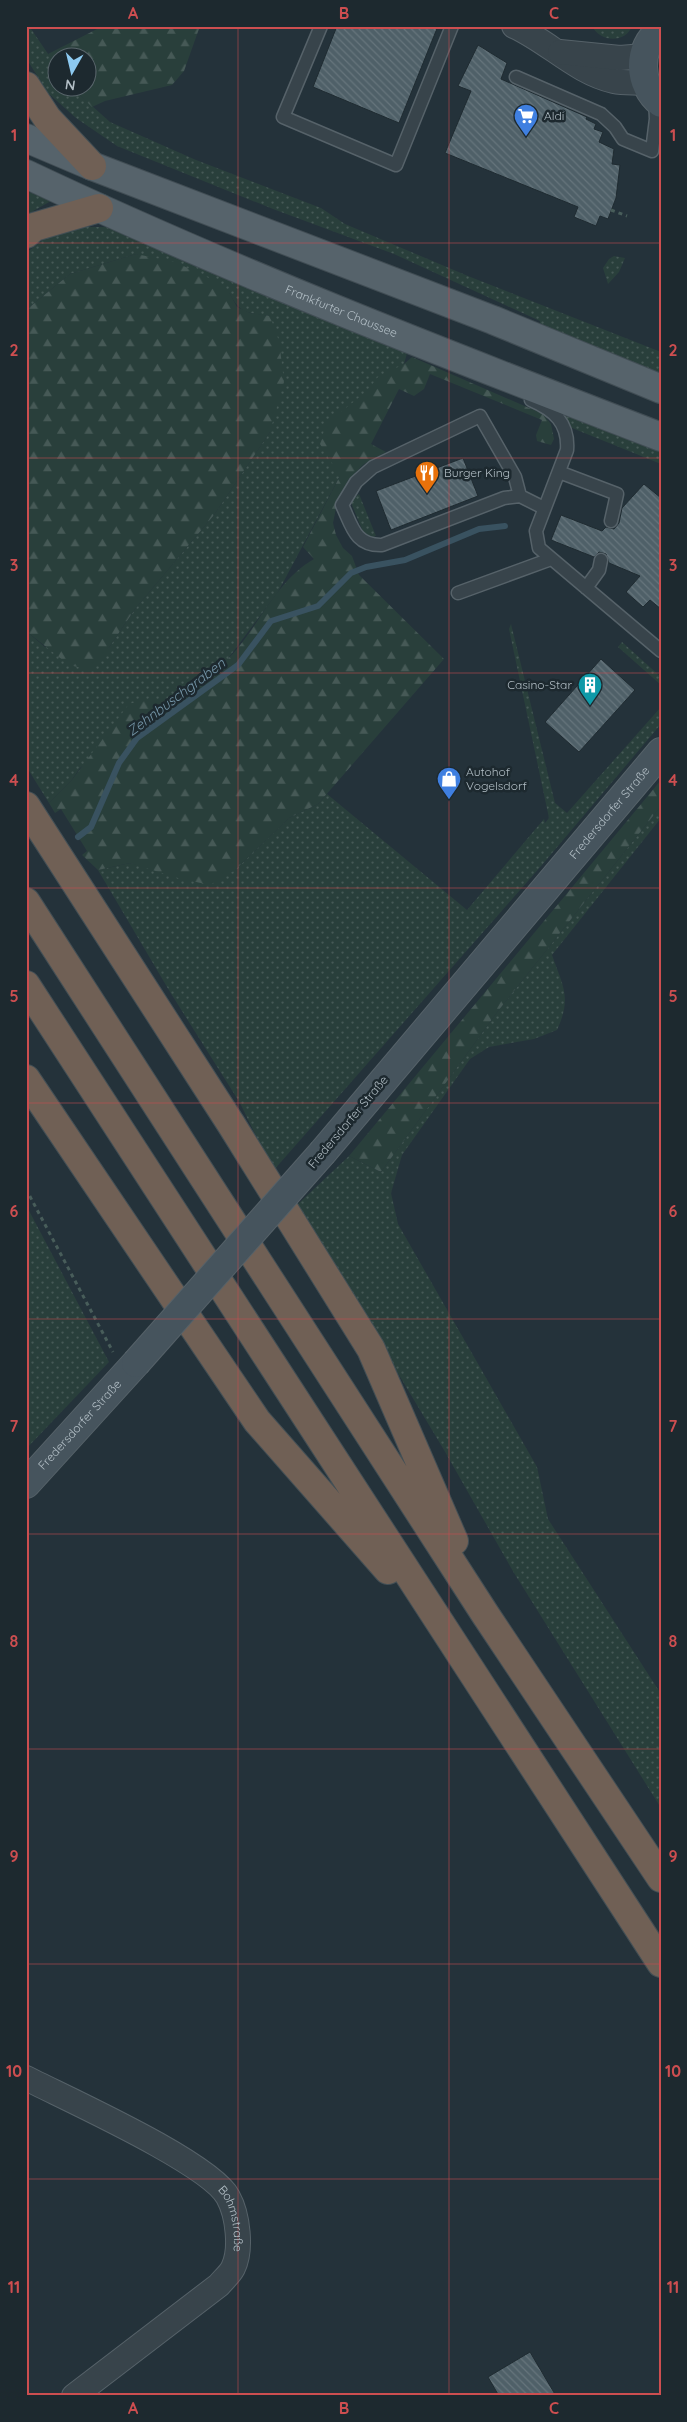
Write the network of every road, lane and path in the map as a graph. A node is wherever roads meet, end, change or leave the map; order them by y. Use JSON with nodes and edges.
{"nodes":[{"id":1,"x":321,"y":26,"type":"edge"},
{"id":2,"x":452,"y":26,"type":"edge"},
{"id":3,"x":514,"y":26,"type":"edge"},
{"id":4,"x":659,"y":29,"type":"edge"},
{"id":5,"x":516,"y":76,"type":"dead end"},
{"id":6,"x":651,"y":85,"type":"edge"},
{"id":7,"x":26,"y":86,"type":"edge"},
{"id":8,"x":661,"y":136,"type":"edge"},
{"id":9,"x":26,"y":138,"type":"edge"},
{"id":10,"x":652,"y":151,"type":"junction"},
{"id":11,"x":92,"y":166,"type":"junction"},
{"id":12,"x":26,"y":174,"type":"edge"},
{"id":13,"x":99,"y":208,"type":"junction"},
{"id":14,"x":611,"y":210,"type":"dead end"},
{"id":15,"x":627,"y":216,"type":"dead end"},
{"id":16,"x":26,"y":234,"type":"edge"},
{"id":17,"x":428,"y":347,"type":"junction"},
{"id":18,"x":661,"y":388,"type":"edge"},
{"id":19,"x":661,"y":437,"type":"edge"},
{"id":20,"x":559,"y":472,"type":"junction"},
{"id":21,"x":520,"y":496,"type":"junction"},
{"id":22,"x":544,"y":508,"type":"junction"},
{"id":23,"x":611,"y":520,"type":"dead end"},
{"id":24,"x":552,"y":559,"type":"junction"},
{"id":25,"x":601,"y":560,"type":"dead end"},
{"id":26,"x":586,"y":588,"type":"junction"},
{"id":27,"x":458,"y":593,"type":"dead end"},
{"id":28,"x":660,"y":649,"type":"edge"},
{"id":29,"x":661,"y":752,"type":"edge"},
{"id":30,"x":26,"y":806,"type":"edge"},
{"id":31,"x":26,"y":902,"type":"edge"},
{"id":32,"x":26,"y":985,"type":"edge"},
{"id":33,"x":26,"y":1079,"type":"edge"},
{"id":34,"x":26,"y":1189,"type":"edge"},
{"id":35,"x":132,"y":1367,"type":"junction"},
{"id":36,"x":26,"y":1484,"type":"edge"},
{"id":37,"x":485,"y":1614,"type":"junction"},
{"id":38,"x":451,"y":1641,"type":"junction"},
{"id":39,"x":661,"y":1878,"type":"edge"},
{"id":40,"x":661,"y":1964,"type":"edge"},
{"id":41,"x":26,"y":2078,"type":"edge"},
{"id":42,"x":74,"y":2396,"type":"edge"}],
"edges":[{"from":1,"to":2,"type":"lane"},
{"from":3,"to":6,"type":"street"},
{"from":4,"to":6,"type":"street"},
{"from":5,"to":10,"type":"lane"},
{"from":6,"to":10,"type":"lane"},
{"from":7,"to":11,"type":"highway"},
{"from":8,"to":10,"type":"lane"},
{"from":9,"to":11,"type":"main road"},
{"from":11,"to":18,"type":"main road"},
{"from":12,"to":13,"type":"main road","name":"Frankfurter Chaussee"},
{"from":13,"to":16,"type":"highway"},
{"from":13,"to":17,"type":"main road","name":"Frankfurter Chaussee"},
{"from":14,"to":15,"type":"path"},
{"from":17,"to":19,"type":"main road","name":"Frankfurter Chaussee"},
{"from":17,"to":20,"type":"lane"},
{"from":20,"to":22,"type":"lane"},
{"from":20,"to":23,"type":"lane"},
{"from":21,"to":21,"type":"lane"},
{"from":21,"to":22,"type":"lane"},
{"from":22,"to":24,"type":"lane"},
{"from":24,"to":26,"type":"lane"},
{"from":24,"to":27,"type":"lane"},
{"from":25,"to":26,"type":"lane"},
{"from":26,"to":28,"type":"lane"},
{"from":29,"to":35,"type":"street","name":"Fredersdorfer Straße","bridge":true},
{"from":30,"to":37,"type":"highway"},
{"from":31,"to":37,"type":"highway"},
{"from":32,"to":38,"type":"highway"},
{"from":33,"to":38,"type":"highway"},
{"from":34,"to":35,"type":"path"},
{"from":35,"to":36,"type":"street","name":"Fredersdorfer Straße"},
{"from":37,"to":39,"type":"highway"},
{"from":38,"to":40,"type":"highway"},
{"from":41,"to":42,"type":"street","name":"Bohmstraße"}]}
